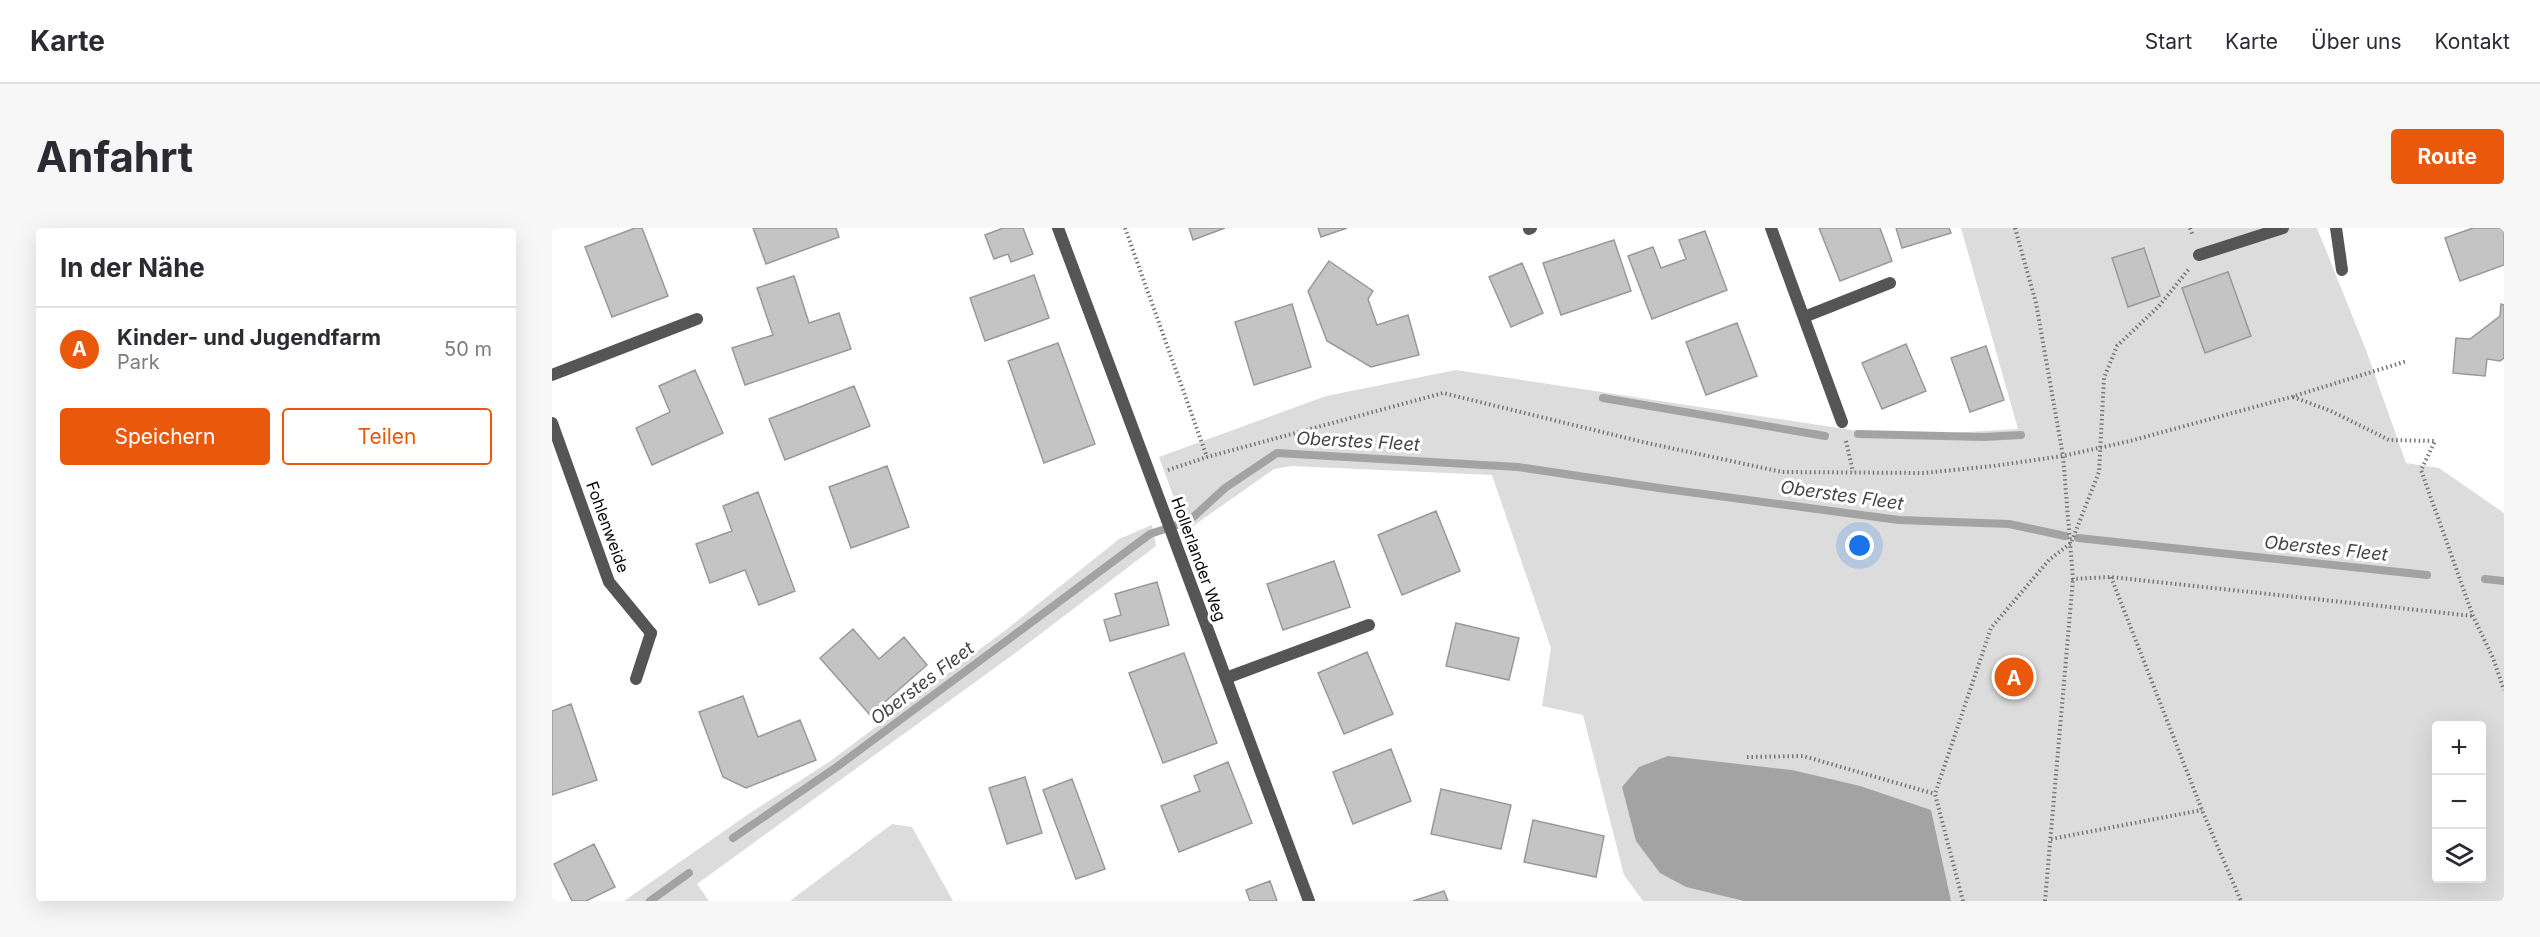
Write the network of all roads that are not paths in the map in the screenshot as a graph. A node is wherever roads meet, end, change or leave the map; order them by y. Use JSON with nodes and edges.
{"nodes":[{"id":1,"x":1058,"y":228,"type":"edge"},
{"id":2,"x":1771,"y":228,"type":"edge"},
{"id":3,"x":2283,"y":228,"type":"edge"},
{"id":4,"x":2336,"y":228,"type":"edge"},
{"id":5,"x":2199,"y":255,"type":"road end"},
{"id":6,"x":2342,"y":270,"type":"dead end"},
{"id":7,"x":1890,"y":283,"type":"dead end"},
{"id":8,"x":1804,"y":317,"type":"junction"},
{"id":9,"x":697,"y":319,"type":"dead end"},
{"id":10,"x":552,"y":375,"type":"edge"},
{"id":11,"x":1842,"y":422,"type":"road end"},
{"id":12,"x":552,"y":423,"type":"edge"},
{"id":13,"x":1369,"y":625,"type":"dead end"},
{"id":14,"x":636,"y":678,"type":"dead end"},
{"id":15,"x":1226,"y":678,"type":"junction"},
{"id":16,"x":1309,"y":901,"type":"edge"}],
"edges":[{"from":1,"to":15,"type":"street","name":"Hollerlander Weg"},
{"from":2,"to":8,"type":"street"},
{"from":3,"to":5,"type":"street"},
{"from":4,"to":6,"type":"street"},
{"from":7,"to":8,"type":"street"},
{"from":8,"to":11,"type":"street"},
{"from":9,"to":10,"type":"street"},
{"from":12,"to":14,"type":"street","name":"Fohlenweide"},
{"from":13,"to":15,"type":"street"},
{"from":15,"to":16,"type":"street","name":"Hollerlander Weg"}]}
